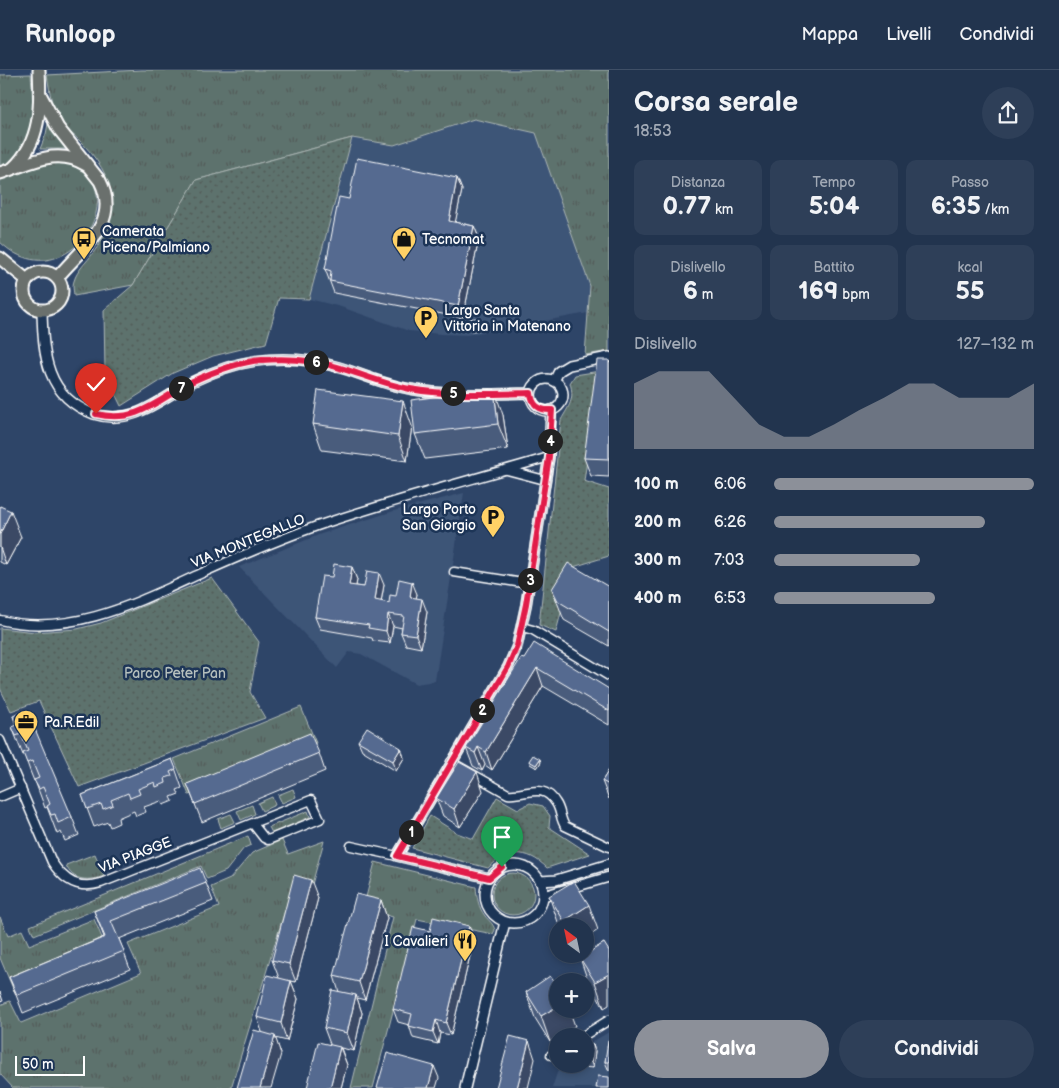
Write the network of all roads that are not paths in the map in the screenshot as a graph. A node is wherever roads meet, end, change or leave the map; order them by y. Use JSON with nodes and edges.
{"nodes":[{"id":1,"x":39,"y":70,"type":"edge"},
{"id":2,"x":40,"y":94,"type":"junction"},
{"id":3,"x":88,"y":166,"type":"junction"},
{"id":4,"x":13,"y":168,"type":"junction"},
{"id":5,"x":0,"y":173,"type":"edge"},
{"id":6,"x":0,"y":258,"type":"edge"},
{"id":7,"x":57,"y":278,"type":"junction"},
{"id":8,"x":27,"y":280,"type":"junction"},
{"id":9,"x":42,"y":311,"type":"junction"},
{"id":10,"x":609,"y":357,"type":"edge"},
{"id":11,"x":554,"y":381,"type":"junction"},
{"id":12,"x":531,"y":393,"type":"junction"},
{"id":13,"x":552,"y":410,"type":"junction"},
{"id":14,"x":549,"y":457,"type":"junction"},
{"id":15,"x":505,"y":470,"type":"junction"},
{"id":16,"x":545,"y":480,"type":"junction"},
{"id":17,"x":454,"y":572,"type":"dead end"},
{"id":18,"x":529,"y":584,"type":"junction"},
{"id":19,"x":0,"y":620,"type":"edge"},
{"id":20,"x":522,"y":627,"type":"junction"},
{"id":21,"x":609,"y":676,"type":"edge"},
{"id":22,"x":0,"y":740,"type":"edge"},
{"id":23,"x":452,"y":762,"type":"junction"},
{"id":24,"x":21,"y":788,"type":"junction"},
{"id":25,"x":0,"y":797,"type":"edge"},
{"id":26,"x":253,"y":824,"type":"junction"},
{"id":27,"x":351,"y":846,"type":"dead end"},
{"id":28,"x":609,"y":847,"type":"edge"},
{"id":29,"x":397,"y":856,"type":"junction"},
{"id":30,"x":609,"y":864,"type":"edge"},
{"id":31,"x":609,"y":877,"type":"edge"},
{"id":32,"x":489,"y":878,"type":"junction"},
{"id":33,"x":540,"y":881,"type":"junction"},
{"id":34,"x":543,"y":896,"type":"junction"},
{"id":35,"x":505,"y":922,"type":"junction"},
{"id":36,"x":609,"y":1020,"type":"edge"},
{"id":37,"x":594,"y":1029,"type":"edge"},
{"id":38,"x":465,"y":1088,"type":"edge"}],
"edges":[{"from":1,"to":2,"type":"main road"},
{"from":2,"to":3,"type":"main road"},
{"from":2,"to":4,"type":"main road"},
{"from":3,"to":4,"type":"main road"},
{"from":3,"to":7,"type":"main road"},
{"from":4,"to":5,"type":"main road"},
{"from":6,"to":8,"type":"main road"},
{"from":7,"to":8,"type":"main road"},
{"from":7,"to":9,"type":"main road"},
{"from":8,"to":9,"type":"main road"},
{"from":9,"to":12,"type":"street"},
{"from":10,"to":11,"type":"street"},
{"from":11,"to":12,"type":"street"},
{"from":11,"to":13,"type":"street"},
{"from":12,"to":13,"type":"street"},
{"from":13,"to":14,"type":"street"},
{"from":14,"to":15,"type":"street","name":"VIA MONTEGALLO"},
{"from":14,"to":16,"type":"street"},
{"from":15,"to":16,"type":"street","name":"VIA MONTEGALLO"},
{"from":15,"to":19,"type":"street","name":"VIA MONTEGALLO"},
{"from":16,"to":18,"type":"street"},
{"from":17,"to":18,"type":"street"},
{"from":18,"to":20,"type":"street"},
{"from":20,"to":21,"type":"street"},
{"from":20,"to":23,"type":"street"},
{"from":22,"to":24,"type":"street","name":"VIA PIAGGE"},
{"from":23,"to":28,"type":"street"},
{"from":23,"to":29,"type":"street"},
{"from":24,"to":25,"type":"street"},
{"from":24,"to":26,"type":"street","name":"VIA PIAGGE"},
{"from":26,"to":26,"type":"street","name":"VIA PIAGGE"},
{"from":27,"to":29,"type":"street"},
{"from":29,"to":32,"type":"street"},
{"from":30,"to":33,"type":"street"},
{"from":31,"to":34,"type":"street"},
{"from":32,"to":33,"type":"street"},
{"from":32,"to":35,"type":"street"},
{"from":33,"to":34,"type":"street"},
{"from":34,"to":35,"type":"street"},
{"from":35,"to":38,"type":"street"},
{"from":36,"to":37,"type":"street"}]}
